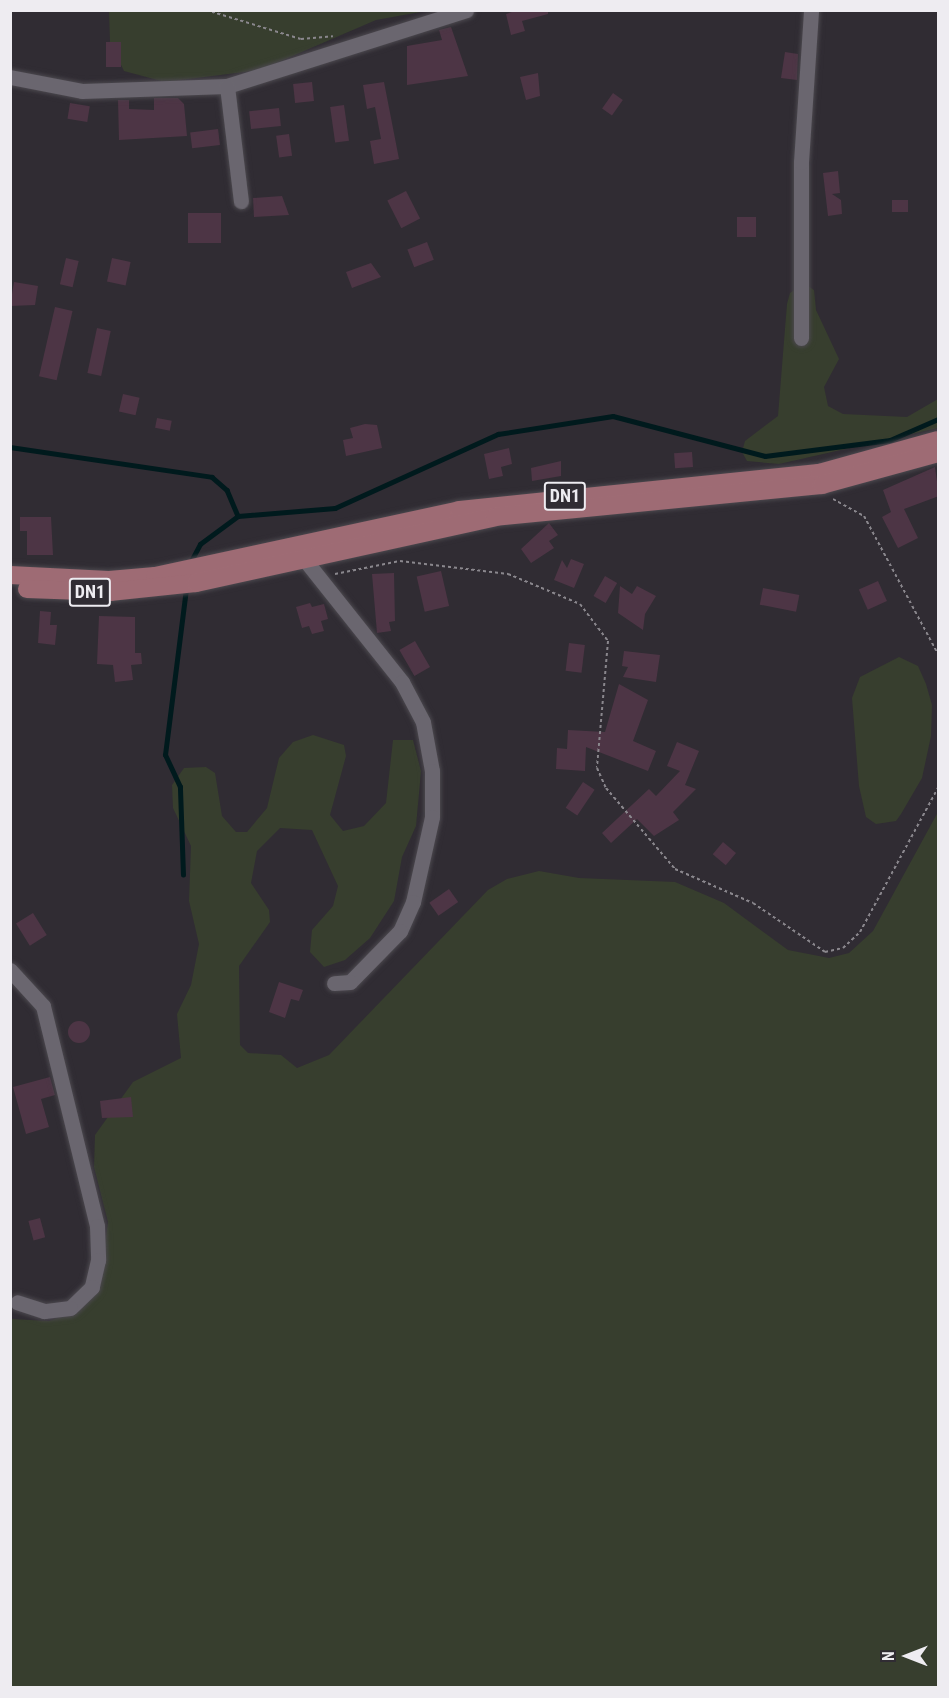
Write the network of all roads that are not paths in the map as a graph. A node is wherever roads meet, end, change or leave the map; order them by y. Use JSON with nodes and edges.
{"nodes":[{"id":1,"x":466,"y":10,"type":"edge"},
{"id":2,"x":811,"y":10,"type":"edge"},
{"id":3,"x":10,"y":77,"type":"edge"},
{"id":4,"x":227,"y":86,"type":"junction"},
{"id":5,"x":241,"y":201,"type":"dead end"},
{"id":6,"x":801,"y":338,"type":"dead end"},
{"id":7,"x":939,"y":440,"type":"edge"},
{"id":8,"x":939,"y":453,"type":"edge"},
{"id":9,"x":305,"y":560,"type":"junction"},
{"id":10,"x":10,"y":575,"type":"edge"},
{"id":11,"x":195,"y":576,"type":"junction"},
{"id":12,"x":168,"y":580,"type":"junction"},
{"id":13,"x":10,"y":587,"type":"edge"},
{"id":14,"x":10,"y":970,"type":"edge"},
{"id":15,"x":334,"y":983,"type":"dead end"},
{"id":16,"x":17,"y":1302,"type":"dead end"}],
"edges":[{"from":1,"to":4,"type":"street"},
{"from":2,"to":6,"type":"street"},
{"from":3,"to":4,"type":"street"},
{"from":4,"to":5,"type":"street"},
{"from":7,"to":11,"type":"main road","number":"DN1"},
{"from":8,"to":9,"type":"main road","number":"DN1"},
{"from":9,"to":11,"type":"main road","number":"DN1"},
{"from":9,"to":15,"type":"street"},
{"from":10,"to":12,"type":"main road","number":"DN1"},
{"from":11,"to":12,"type":"main road","number":"DN1"},
{"from":12,"to":13,"type":"main road","number":"DN1"},
{"from":14,"to":16,"type":"street"}]}
